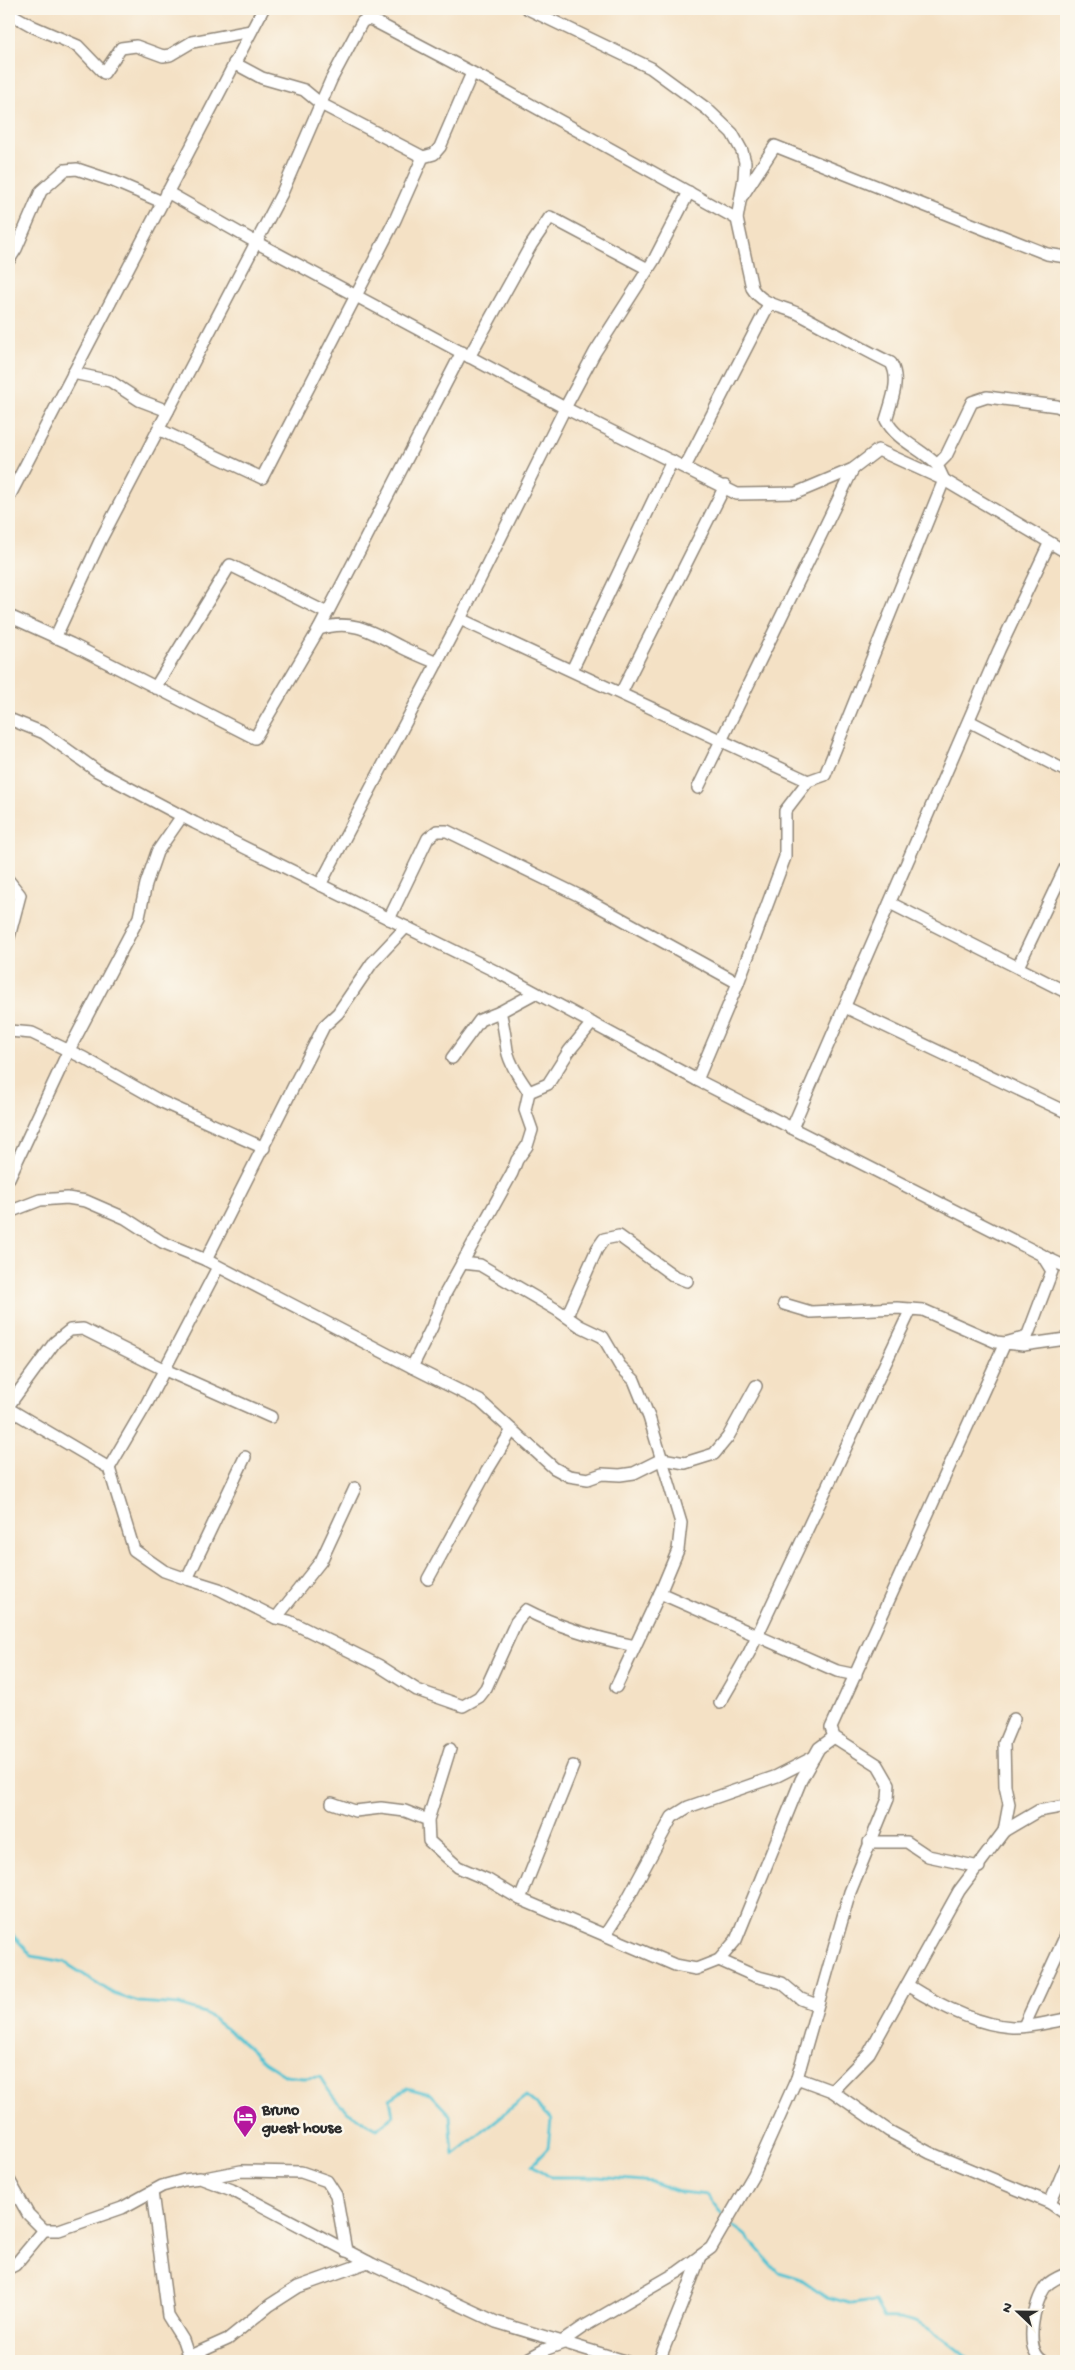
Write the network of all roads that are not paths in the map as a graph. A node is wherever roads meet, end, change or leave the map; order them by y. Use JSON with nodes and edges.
{"nodes":[{"id":1,"x":263,"y":9,"type":"edge"},
{"id":2,"x":528,"y":9,"type":"edge"},
{"id":3,"x":9,"y":13,"type":"edge"},
{"id":4,"x":251,"y":31,"type":"junction"},
{"id":5,"x":234,"y":63,"type":"junction"},
{"id":6,"x":472,"y":72,"type":"junction"},
{"id":7,"x":321,"y":104,"type":"junction"},
{"id":8,"x":423,"y":157,"type":"junction"},
{"id":9,"x":688,"y":192,"type":"junction"},
{"id":10,"x":164,"y":197,"type":"junction"},
{"id":11,"x":740,"y":200,"type":"junction"},
{"id":12,"x":737,"y":219,"type":"junction"},
{"id":13,"x":256,"y":242,"type":"junction"},
{"id":14,"x":1066,"y":257,"type":"edge"},
{"id":15,"x":9,"y":260,"type":"edge"},
{"id":16,"x":648,"y":269,"type":"junction"},
{"id":17,"x":356,"y":296,"type":"junction"},
{"id":18,"x":769,"y":304,"type":"junction"},
{"id":19,"x":465,"y":354,"type":"junction"},
{"id":20,"x":73,"y":373,"type":"junction"},
{"id":21,"x":565,"y":408,"type":"junction"},
{"id":22,"x":1066,"y":410,"type":"edge"},
{"id":23,"x":168,"y":411,"type":"junction"},
{"id":24,"x":158,"y":429,"type":"junction"},
{"id":25,"x":672,"y":461,"type":"junction"},
{"id":26,"x":937,"y":464,"type":"junction"},
{"id":27,"x":685,"y":467,"type":"junction"},
{"id":28,"x":853,"y":469,"type":"junction"},
{"id":29,"x":944,"y":480,"type":"junction"},
{"id":30,"x":725,"y":486,"type":"junction"},
{"id":31,"x":9,"y":497,"type":"edge"},
{"id":32,"x":1049,"y":544,"type":"junction"},
{"id":33,"x":1066,"y":552,"type":"edge"},
{"id":34,"x":327,"y":613,"type":"junction"},
{"id":35,"x":9,"y":616,"type":"edge"},
{"id":36,"x":460,"y":619,"type":"junction"},
{"id":37,"x":319,"y":629,"type":"junction"},
{"id":38,"x":55,"y":638,"type":"junction"},
{"id":39,"x":437,"y":663,"type":"junction"},
{"id":40,"x":572,"y":670,"type":"junction"},
{"id":41,"x":155,"y":688,"type":"junction"},
{"id":42,"x":621,"y":693,"type":"junction"},
{"id":43,"x":9,"y":720,"type":"edge"},
{"id":44,"x":969,"y":721,"type":"junction"},
{"id":45,"x":722,"y":740,"type":"junction"},
{"id":46,"x":1066,"y":771,"type":"edge"},
{"id":47,"x":808,"y":781,"type":"junction"},
{"id":48,"x":698,"y":788,"type":"dead end"},
{"id":49,"x":182,"y":816,"type":"junction"},
{"id":50,"x":1066,"y":866,"type":"edge"},
{"id":51,"x":9,"y":881,"type":"edge"},
{"id":52,"x":320,"y":885,"type":"junction"},
{"id":53,"x":890,"y":903,"type":"junction"},
{"id":54,"x":389,"y":919,"type":"junction"},
{"id":55,"x":406,"y":927,"type":"junction"},
{"id":56,"x":9,"y":938,"type":"edge"},
{"id":57,"x":1018,"y":967,"type":"junction"},
{"id":58,"x":738,"y":983,"type":"junction"},
{"id":59,"x":1066,"y":992,"type":"edge"},
{"id":60,"x":535,"y":993,"type":"junction"},
{"id":61,"x":845,"y":1007,"type":"junction"},
{"id":62,"x":500,"y":1012,"type":"junction"},
{"id":63,"x":592,"y":1023,"type":"junction"},
{"id":64,"x":9,"y":1031,"type":"edge"},
{"id":65,"x":68,"y":1052,"type":"junction"},
{"id":66,"x":452,"y":1058,"type":"dead end"},
{"id":67,"x":697,"y":1080,"type":"junction"},
{"id":68,"x":529,"y":1092,"type":"junction"},
{"id":69,"x":1066,"y":1112,"type":"edge"},
{"id":70,"x":792,"y":1128,"type":"junction"},
{"id":71,"x":264,"y":1148,"type":"junction"},
{"id":72,"x":9,"y":1178,"type":"edge"},
{"id":73,"x":9,"y":1212,"type":"edge"},
{"id":74,"x":1042,"y":1255,"type":"junction"},
{"id":75,"x":206,"y":1260,"type":"junction"},
{"id":76,"x":462,"y":1263,"type":"junction"},
{"id":77,"x":218,"y":1267,"type":"junction"},
{"id":78,"x":1066,"y":1267,"type":"edge"},
{"id":79,"x":687,"y":1281,"type":"dead end"},
{"id":80,"x":784,"y":1304,"type":"dead end"},
{"id":81,"x":911,"y":1308,"type":"junction"},
{"id":82,"x":567,"y":1316,"type":"junction"},
{"id":83,"x":1066,"y":1339,"type":"edge"},
{"id":84,"x":1006,"y":1343,"type":"junction"},
{"id":85,"x":412,"y":1368,"type":"junction"},
{"id":86,"x":163,"y":1369,"type":"junction"},
{"id":87,"x":756,"y":1386,"type":"dead end"},
{"id":88,"x":9,"y":1405,"type":"edge"},
{"id":89,"x":9,"y":1409,"type":"edge"},
{"id":90,"x":271,"y":1417,"type":"dead end"},
{"id":91,"x":512,"y":1430,"type":"junction"},
{"id":92,"x":245,"y":1457,"type":"dead end"},
{"id":93,"x":662,"y":1459,"type":"junction"},
{"id":94,"x":109,"y":1468,"type":"junction"},
{"id":95,"x":354,"y":1488,"type":"dead end"},
{"id":96,"x":186,"y":1579,"type":"junction"},
{"id":97,"x":428,"y":1579,"type":"dead end"},
{"id":98,"x":660,"y":1593,"type":"junction"},
{"id":99,"x":276,"y":1618,"type":"junction"},
{"id":100,"x":756,"y":1636,"type":"junction"},
{"id":101,"x":635,"y":1646,"type":"junction"},
{"id":102,"x":856,"y":1675,"type":"junction"},
{"id":103,"x":616,"y":1687,"type":"dead end"},
{"id":104,"x":720,"y":1703,"type":"dead end"},
{"id":105,"x":1014,"y":1719,"type":"dead end"},
{"id":106,"x":834,"y":1736,"type":"junction"},
{"id":107,"x":450,"y":1749,"type":"dead end"},
{"id":108,"x":814,"y":1757,"type":"junction"},
{"id":109,"x":573,"y":1766,"type":"dead end"},
{"id":110,"x":332,"y":1803,"type":"dead end"},
{"id":111,"x":1066,"y":1806,"type":"edge"},
{"id":112,"x":428,"y":1820,"type":"junction"},
{"id":113,"x":1004,"y":1831,"type":"junction"},
{"id":114,"x":869,"y":1842,"type":"junction"},
{"id":115,"x":979,"y":1867,"type":"junction"},
{"id":116,"x":520,"y":1899,"type":"junction"},
{"id":117,"x":605,"y":1935,"type":"junction"},
{"id":118,"x":1066,"y":1935,"type":"edge"},
{"id":119,"x":719,"y":1960,"type":"junction"},
{"id":120,"x":907,"y":1985,"type":"junction"},
{"id":121,"x":817,"y":2005,"type":"junction"},
{"id":122,"x":1066,"y":2019,"type":"edge"},
{"id":123,"x":1024,"y":2026,"type":"junction"},
{"id":124,"x":796,"y":2078,"type":"junction"},
{"id":125,"x":832,"y":2091,"type":"junction"},
{"id":126,"x":1066,"y":2165,"type":"edge"},
{"id":127,"x":200,"y":2178,"type":"junction"},
{"id":128,"x":9,"y":2180,"type":"edge"},
{"id":129,"x":152,"y":2192,"type":"junction"},
{"id":130,"x":1050,"y":2204,"type":"junction"},
{"id":131,"x":1066,"y":2214,"type":"edge"},
{"id":132,"x":44,"y":2230,"type":"junction"},
{"id":133,"x":346,"y":2251,"type":"junction"},
{"id":134,"x":700,"y":2256,"type":"junction"},
{"id":135,"x":368,"y":2262,"type":"junction"},
{"id":136,"x":9,"y":2268,"type":"edge"},
{"id":137,"x":1066,"y":2274,"type":"edge"},
{"id":138,"x":565,"y":2342,"type":"junction"},
{"id":139,"x":186,"y":2360,"type":"edge"},
{"id":140,"x":524,"y":2361,"type":"edge"},
{"id":141,"x":625,"y":2361,"type":"edge"},
{"id":142,"x":659,"y":2361,"type":"edge"},
{"id":143,"x":1043,"y":2361,"type":"edge"}],
"edges":[{"from":1,"to":4,"type":"street"},
{"from":2,"to":11,"type":"street"},
{"from":3,"to":4,"type":"street"},
{"from":4,"to":5,"type":"street"},
{"from":5,"to":7,"type":"street"},
{"from":5,"to":10,"type":"street"},
{"from":6,"to":7,"type":"street"},
{"from":6,"to":8,"type":"street"},
{"from":6,"to":9,"type":"street"},
{"from":7,"to":8,"type":"street"},
{"from":7,"to":13,"type":"street"},
{"from":8,"to":17,"type":"street"},
{"from":9,"to":12,"type":"street"},
{"from":9,"to":16,"type":"street"},
{"from":10,"to":13,"type":"street"},
{"from":10,"to":15,"type":"street"},
{"from":10,"to":20,"type":"street"},
{"from":11,"to":12,"type":"street"},
{"from":11,"to":14,"type":"street"},
{"from":12,"to":18,"type":"street"},
{"from":13,"to":17,"type":"street"},
{"from":13,"to":23,"type":"street"},
{"from":16,"to":19,"type":"street"},
{"from":16,"to":21,"type":"street"},
{"from":17,"to":19,"type":"street"},
{"from":17,"to":24,"type":"street"},
{"from":18,"to":26,"type":"street"},
{"from":18,"to":27,"type":"street"},
{"from":19,"to":21,"type":"street"},
{"from":19,"to":34,"type":"street"},
{"from":20,"to":23,"type":"street"},
{"from":20,"to":31,"type":"street"},
{"from":21,"to":25,"type":"street"},
{"from":21,"to":36,"type":"street"},
{"from":22,"to":26,"type":"street"},
{"from":23,"to":24,"type":"street"},
{"from":24,"to":38,"type":"street"},
{"from":25,"to":27,"type":"street"},
{"from":25,"to":40,"type":"street"},
{"from":26,"to":29,"type":"street"},
{"from":27,"to":30,"type":"street"},
{"from":28,"to":29,"type":"street"},
{"from":28,"to":30,"type":"street"},
{"from":28,"to":45,"type":"street"},
{"from":29,"to":32,"type":"street"},
{"from":29,"to":47,"type":"street"},
{"from":30,"to":42,"type":"street"},
{"from":32,"to":33,"type":"street"},
{"from":32,"to":44,"type":"street"},
{"from":34,"to":37,"type":"street"},
{"from":34,"to":41,"type":"street"},
{"from":35,"to":38,"type":"street"},
{"from":36,"to":39,"type":"street"},
{"from":36,"to":40,"type":"street"},
{"from":37,"to":39,"type":"street"},
{"from":37,"to":41,"type":"street"},
{"from":38,"to":41,"type":"street"},
{"from":39,"to":52,"type":"street"},
{"from":40,"to":42,"type":"street"},
{"from":42,"to":45,"type":"street"},
{"from":43,"to":49,"type":"street"},
{"from":44,"to":46,"type":"street"},
{"from":44,"to":53,"type":"street"},
{"from":45,"to":47,"type":"street"},
{"from":45,"to":48,"type":"street"},
{"from":47,"to":58,"type":"street"},
{"from":49,"to":52,"type":"street"},
{"from":49,"to":65,"type":"street"},
{"from":50,"to":57,"type":"street"},
{"from":51,"to":56,"type":"street"},
{"from":52,"to":54,"type":"street"},
{"from":53,"to":57,"type":"street"},
{"from":53,"to":61,"type":"street"},
{"from":54,"to":55,"type":"street"},
{"from":54,"to":58,"type":"street"},
{"from":55,"to":60,"type":"street"},
{"from":55,"to":71,"type":"street"},
{"from":57,"to":59,"type":"street"},
{"from":58,"to":67,"type":"street"},
{"from":60,"to":62,"type":"street"},
{"from":60,"to":63,"type":"street"},
{"from":61,"to":69,"type":"street"},
{"from":61,"to":70,"type":"street"},
{"from":62,"to":66,"type":"street"},
{"from":62,"to":68,"type":"street"},
{"from":63,"to":67,"type":"street"},
{"from":63,"to":68,"type":"street"},
{"from":64,"to":65,"type":"street"},
{"from":65,"to":71,"type":"street"},
{"from":65,"to":72,"type":"street"},
{"from":67,"to":70,"type":"street"},
{"from":68,"to":76,"type":"street"},
{"from":70,"to":74,"type":"street"},
{"from":71,"to":75,"type":"street"},
{"from":73,"to":75,"type":"street"},
{"from":74,"to":78,"type":"street"},
{"from":74,"to":84,"type":"street"},
{"from":75,"to":77,"type":"street"},
{"from":76,"to":82,"type":"street"},
{"from":76,"to":85,"type":"street"},
{"from":77,"to":85,"type":"street"},
{"from":77,"to":86,"type":"street"},
{"from":79,"to":82,"type":"street"},
{"from":80,"to":81,"type":"street"},
{"from":81,"to":84,"type":"street"},
{"from":81,"to":100,"type":"street"},
{"from":82,"to":93,"type":"street"},
{"from":83,"to":84,"type":"street"},
{"from":84,"to":102,"type":"street"},
{"from":85,"to":91,"type":"street"},
{"from":86,"to":88,"type":"street"},
{"from":86,"to":90,"type":"street"},
{"from":86,"to":94,"type":"street"},
{"from":87,"to":93,"type":"street"},
{"from":89,"to":94,"type":"street"},
{"from":91,"to":93,"type":"street"},
{"from":91,"to":97,"type":"street"},
{"from":92,"to":96,"type":"street"},
{"from":93,"to":98,"type":"street"},
{"from":94,"to":96,"type":"street"},
{"from":95,"to":99,"type":"street"},
{"from":96,"to":99,"type":"street"},
{"from":98,"to":100,"type":"street"},
{"from":98,"to":101,"type":"street"},
{"from":99,"to":101,"type":"street"},
{"from":100,"to":102,"type":"street"},
{"from":100,"to":104,"type":"street"},
{"from":101,"to":103,"type":"street"},
{"from":102,"to":106,"type":"street"},
{"from":105,"to":113,"type":"street"},
{"from":106,"to":108,"type":"street"},
{"from":106,"to":114,"type":"street"},
{"from":107,"to":112,"type":"street"},
{"from":108,"to":117,"type":"street"},
{"from":108,"to":119,"type":"street"},
{"from":109,"to":116,"type":"street"},
{"from":110,"to":112,"type":"street"},
{"from":111,"to":113,"type":"street"},
{"from":112,"to":116,"type":"street"},
{"from":113,"to":115,"type":"street"},
{"from":114,"to":115,"type":"street"},
{"from":114,"to":121,"type":"street"},
{"from":115,"to":120,"type":"street"},
{"from":116,"to":117,"type":"street"},
{"from":117,"to":119,"type":"street"},
{"from":118,"to":123,"type":"street"},
{"from":119,"to":121,"type":"street"},
{"from":120,"to":123,"type":"street"},
{"from":120,"to":125,"type":"street"},
{"from":121,"to":124,"type":"street"},
{"from":122,"to":123,"type":"street"},
{"from":124,"to":125,"type":"street"},
{"from":124,"to":134,"type":"street"},
{"from":125,"to":130,"type":"street"},
{"from":126,"to":130,"type":"street"},
{"from":127,"to":129,"type":"street"},
{"from":127,"to":133,"type":"street"},
{"from":127,"to":133,"type":"street"},
{"from":128,"to":132,"type":"street"},
{"from":129,"to":132,"type":"street"},
{"from":129,"to":139,"type":"street"},
{"from":130,"to":131,"type":"street"},
{"from":132,"to":136,"type":"street"},
{"from":133,"to":135,"type":"street"},
{"from":134,"to":138,"type":"street"},
{"from":134,"to":142,"type":"street"},
{"from":135,"to":138,"type":"street"},
{"from":135,"to":139,"type":"street"},
{"from":137,"to":143,"type":"street"},
{"from":138,"to":140,"type":"street"},
{"from":138,"to":141,"type":"street"}]}
